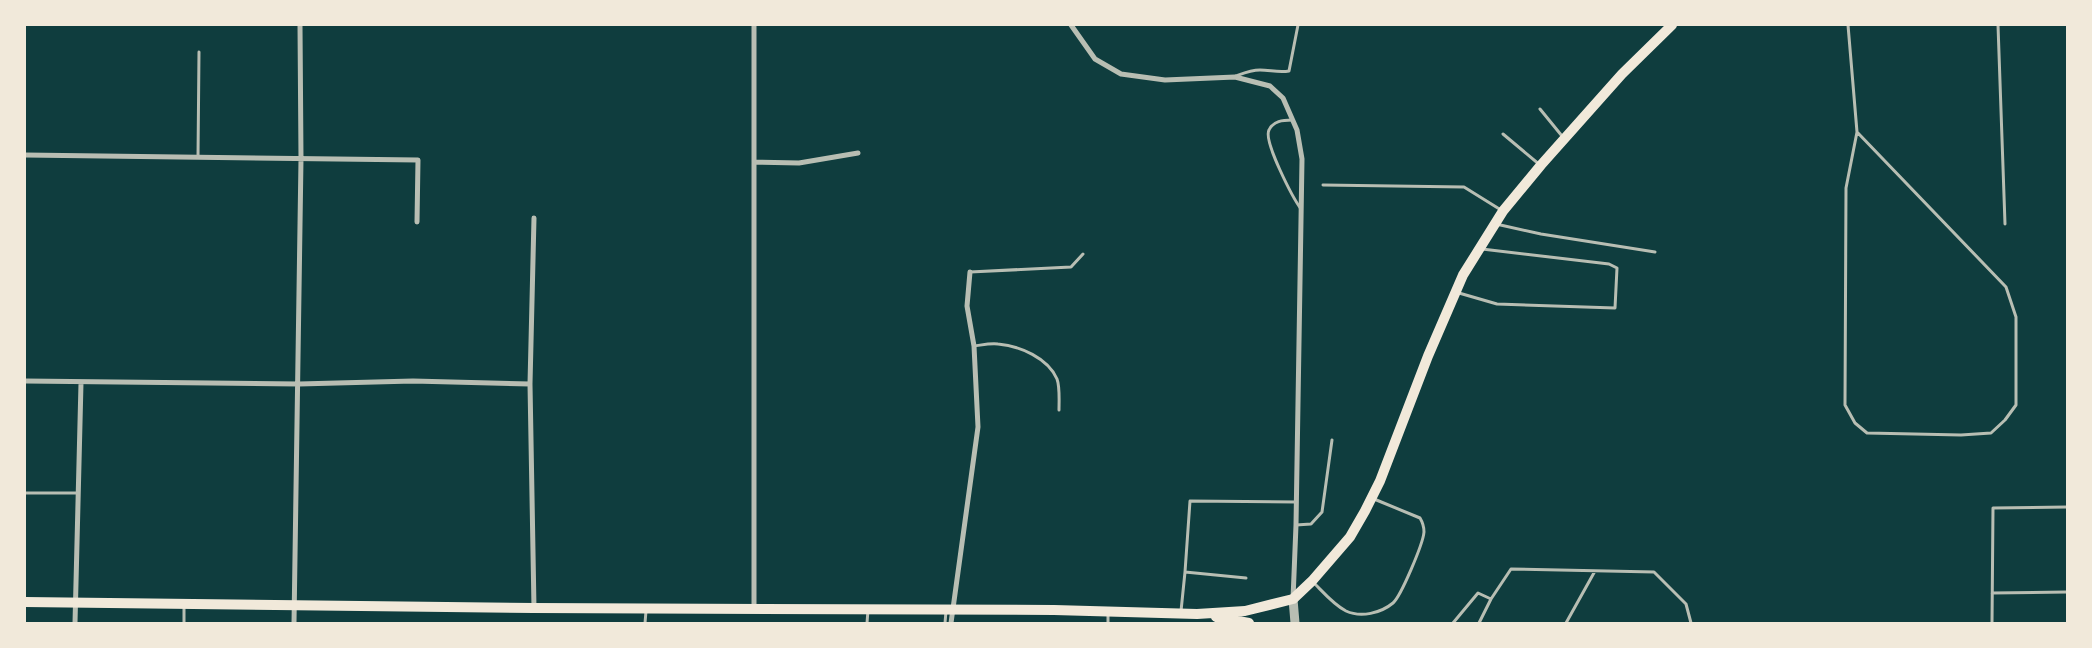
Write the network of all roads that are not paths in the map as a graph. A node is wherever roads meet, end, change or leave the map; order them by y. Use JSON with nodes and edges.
{"nodes":[{"id":1,"x":300,"y":25,"type":"edge"},
{"id":2,"x":754,"y":25,"type":"edge"},
{"id":3,"x":1071,"y":25,"type":"edge"},
{"id":4,"x":1298,"y":25,"type":"edge"},
{"id":5,"x":1848,"y":25,"type":"edge"},
{"id":6,"x":1998,"y":25,"type":"edge"},
{"id":7,"x":1667,"y":27,"type":"edge"},
{"id":8,"x":199,"y":52,"type":"dead end"},
{"id":9,"x":1235,"y":77,"type":"junction"},
{"id":10,"x":1540,"y":109,"type":"dead end"},
{"id":11,"x":1292,"y":120,"type":"junction"},
{"id":12,"x":1857,"y":132,"type":"junction"},
{"id":13,"x":1503,"y":134,"type":"dead end"},
{"id":14,"x":1564,"y":139,"type":"junction"},
{"id":15,"x":858,"y":153,"type":"dead end"},
{"id":16,"x":25,"y":155,"type":"edge"},
{"id":17,"x":198,"y":157,"type":"junction"},
{"id":18,"x":301,"y":159,"type":"junction"},
{"id":19,"x":754,"y":162,"type":"junction"},
{"id":20,"x":1541,"y":165,"type":"junction"},
{"id":21,"x":1323,"y":185,"type":"dead end"},
{"id":22,"x":1301,"y":209,"type":"junction"},
{"id":23,"x":1503,"y":211,"type":"junction"},
{"id":24,"x":534,"y":218,"type":"dead end"},
{"id":25,"x":417,"y":222,"type":"dead end"},
{"id":26,"x":1495,"y":224,"type":"junction"},
{"id":27,"x":2005,"y":224,"type":"dead end"},
{"id":28,"x":1480,"y":249,"type":"junction"},
{"id":29,"x":1655,"y":252,"type":"dead end"},
{"id":30,"x":1082,"y":254,"type":"dead end"},
{"id":31,"x":970,"y":272,"type":"joint"},
{"id":32,"x":1456,"y":292,"type":"junction"},
{"id":33,"x":974,"y":346,"type":"junction"},
{"id":34,"x":25,"y":381,"type":"edge"},
{"id":35,"x":80,"y":383,"type":"junction"},
{"id":36,"x":299,"y":384,"type":"junction"},
{"id":37,"x":530,"y":384,"type":"junction"},
{"id":38,"x":1059,"y":410,"type":"dead end"},
{"id":39,"x":1332,"y":440,"type":"dead end"},
{"id":40,"x":25,"y":493,"type":"edge"},
{"id":41,"x":78,"y":493,"type":"junction"},
{"id":42,"x":1372,"y":498,"type":"junction"},
{"id":43,"x":1296,"y":502,"type":"junction"},
{"id":44,"x":2067,"y":507,"type":"edge"},
{"id":45,"x":1296,"y":525,"type":"junction"},
{"id":46,"x":1595,"y":571,"type":"junction"},
{"id":47,"x":1186,"y":572,"type":"junction"},
{"id":48,"x":1246,"y":578,"type":"dead end"},
{"id":49,"x":1312,"y":581,"type":"junction"},
{"id":50,"x":2067,"y":592,"type":"edge"},
{"id":51,"x":1992,"y":593,"type":"junction"},
{"id":52,"x":1292,"y":599,"type":"junction"},
{"id":53,"x":1491,"y":599,"type":"junction"},
{"id":54,"x":25,"y":602,"type":"edge"},
{"id":55,"x":76,"y":602,"type":"junction"},
{"id":56,"x":184,"y":603,"type":"junction"},
{"id":57,"x":294,"y":604,"type":"junction"},
{"id":58,"x":534,"y":608,"type":"junction"},
{"id":59,"x":646,"y":608,"type":"junction"},
{"id":60,"x":754,"y":608,"type":"junction"},
{"id":61,"x":868,"y":610,"type":"junction"},
{"id":62,"x":950,"y":611,"type":"junction"},
{"id":63,"x":1108,"y":612,"type":"junction"},
{"id":64,"x":1181,"y":614,"type":"junction"},
{"id":65,"x":1197,"y":614,"type":"junction"},
{"id":66,"x":76,"y":623,"type":"edge"},
{"id":67,"x":184,"y":623,"type":"edge"},
{"id":68,"x":294,"y":623,"type":"edge"},
{"id":69,"x":645,"y":623,"type":"edge"},
{"id":70,"x":867,"y":623,"type":"edge"},
{"id":71,"x":945,"y":623,"type":"edge"},
{"id":72,"x":951,"y":623,"type":"edge"},
{"id":73,"x":1108,"y":623,"type":"edge"},
{"id":74,"x":1249,"y":623,"type":"edge"},
{"id":75,"x":1295,"y":623,"type":"edge"},
{"id":76,"x":1453,"y":623,"type":"edge"},
{"id":77,"x":1479,"y":623,"type":"edge"},
{"id":78,"x":1566,"y":623,"type":"edge"},
{"id":79,"x":1691,"y":623,"type":"edge"},
{"id":80,"x":1992,"y":623,"type":"edge"}],
"edges":[{"from":1,"to":18,"type":"street"},
{"from":2,"to":19,"type":"street"},
{"from":3,"to":9,"type":"street"},
{"from":4,"to":9,"type":"lane"},
{"from":5,"to":12,"type":"lane"},
{"from":6,"to":27,"type":"lane"},
{"from":7,"to":14,"type":"main road"},
{"from":8,"to":17,"type":"lane"},
{"from":9,"to":11,"type":"street"},
{"from":10,"to":14,"type":"lane"},
{"from":11,"to":22,"type":"street"},
{"from":11,"to":22,"type":"lane"},
{"from":12,"to":12,"type":"lane"},
{"from":13,"to":20,"type":"lane"},
{"from":14,"to":20,"type":"main road"},
{"from":15,"to":19,"type":"street"},
{"from":16,"to":17,"type":"street"},
{"from":17,"to":18,"type":"street"},
{"from":18,"to":25,"type":"street"},
{"from":18,"to":36,"type":"street"},
{"from":19,"to":60,"type":"street"},
{"from":20,"to":23,"type":"main road"},
{"from":21,"to":23,"type":"lane"},
{"from":22,"to":43,"type":"street"},
{"from":23,"to":26,"type":"main road"},
{"from":24,"to":37,"type":"street"},
{"from":26,"to":28,"type":"main road"},
{"from":26,"to":29,"type":"lane"},
{"from":28,"to":32,"type":"main road"},
{"from":28,"to":32,"type":"lane"},
{"from":30,"to":31,"type":"lane"},
{"from":31,"to":33,"type":"street"},
{"from":32,"to":42,"type":"main road"},
{"from":33,"to":38,"type":"lane"},
{"from":33,"to":62,"type":"street"},
{"from":34,"to":35,"type":"street"},
{"from":35,"to":36,"type":"street"},
{"from":35,"to":41,"type":"street"},
{"from":36,"to":37,"type":"street"},
{"from":36,"to":57,"type":"street"},
{"from":37,"to":58,"type":"street"},
{"from":39,"to":45,"type":"lane"},
{"from":40,"to":41,"type":"lane"},
{"from":41,"to":55,"type":"street"},
{"from":42,"to":49,"type":"main road"},
{"from":42,"to":49,"type":"lane"},
{"from":43,"to":45,"type":"street"},
{"from":43,"to":47,"type":"lane"},
{"from":44,"to":51,"type":"lane"},
{"from":45,"to":52,"type":"street"},
{"from":46,"to":53,"type":"lane"},
{"from":46,"to":78,"type":"lane"},
{"from":46,"to":79,"type":"lane"},
{"from":47,"to":48,"type":"lane"},
{"from":47,"to":64,"type":"lane"},
{"from":49,"to":52,"type":"main road"},
{"from":50,"to":51,"type":"lane"},
{"from":51,"to":80,"type":"lane"},
{"from":52,"to":65,"type":"main road"},
{"from":52,"to":75,"type":"street"},
{"from":53,"to":76,"type":"lane"},
{"from":53,"to":77,"type":"lane"},
{"from":54,"to":55,"type":"main road"},
{"from":55,"to":56,"type":"main road"},
{"from":55,"to":66,"type":"street"},
{"from":56,"to":57,"type":"main road"},
{"from":56,"to":67,"type":"lane"},
{"from":57,"to":58,"type":"main road"},
{"from":57,"to":68,"type":"street"},
{"from":58,"to":59,"type":"main road"},
{"from":59,"to":60,"type":"main road"},
{"from":59,"to":69,"type":"lane"},
{"from":60,"to":61,"type":"main road"},
{"from":61,"to":62,"type":"main road"},
{"from":61,"to":70,"type":"lane"},
{"from":62,"to":63,"type":"main road"},
{"from":62,"to":71,"type":"lane"},
{"from":62,"to":72,"type":"street"},
{"from":63,"to":64,"type":"main road"},
{"from":63,"to":73,"type":"lane"},
{"from":64,"to":65,"type":"main road"},
{"from":65,"to":74,"type":"main road"}]}
